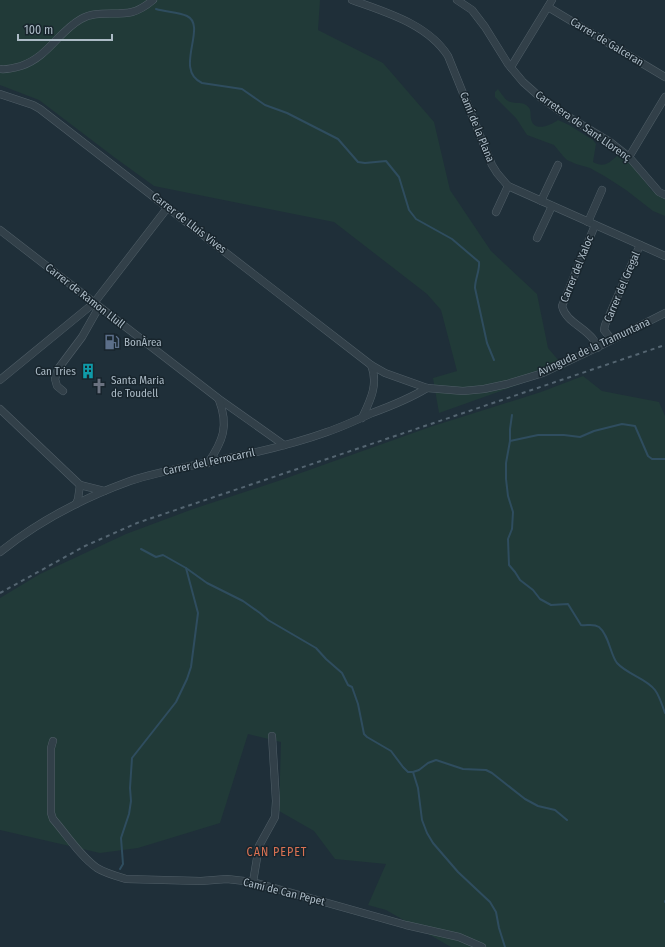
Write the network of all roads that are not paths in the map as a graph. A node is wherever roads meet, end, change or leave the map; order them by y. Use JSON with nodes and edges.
{"nodes":[{"id":1,"x":153,"y":0,"type":"edge"},
{"id":2,"x":352,"y":0,"type":"edge"},
{"id":3,"x":457,"y":0,"type":"edge"},
{"id":4,"x":552,"y":0,"type":"edge"},
{"id":5,"x":548,"y":7,"type":"junction"},
{"id":6,"x":511,"y":67,"type":"junction"},
{"id":7,"x":0,"y":69,"type":"edge"},
{"id":8,"x":665,"y":77,"type":"edge"},
{"id":9,"x":0,"y":94,"type":"edge"},
{"id":10,"x":665,"y":97,"type":"edge"},
{"id":11,"x":629,"y":157,"type":"junction"},
{"id":12,"x":558,"y":165,"type":"dead end"},
{"id":13,"x":508,"y":186,"type":"junction"},
{"id":14,"x":602,"y":190,"type":"dead end"},
{"id":15,"x":665,"y":195,"type":"edge"},
{"id":16,"x":541,"y":201,"type":"junction"},
{"id":17,"x":552,"y":206,"type":"junction"},
{"id":18,"x":168,"y":207,"type":"junction"},
{"id":19,"x":496,"y":212,"type":"dead end"},
{"id":20,"x":588,"y":222,"type":"junction"},
{"id":21,"x":595,"y":225,"type":"junction"},
{"id":22,"x":0,"y":230,"type":"edge"},
{"id":23,"x":0,"y":236,"type":"edge"},
{"id":24,"x":8,"y":237,"type":"junction"},
{"id":25,"x":537,"y":238,"type":"dead end"},
{"id":26,"x":640,"y":245,"type":"junction"},
{"id":27,"x":665,"y":256,"type":"edge"},
{"id":28,"x":97,"y":305,"type":"junction"},
{"id":29,"x":664,"y":312,"type":"edge"},
{"id":30,"x":604,"y":330,"type":"junction"},
{"id":31,"x":593,"y":339,"type":"junction"},
{"id":32,"x":612,"y":340,"type":"junction"},
{"id":33,"x":597,"y":348,"type":"junction"},
{"id":34,"x":371,"y":365,"type":"junction"},
{"id":35,"x":0,"y":380,"type":"edge"},
{"id":36,"x":427,"y":388,"type":"junction"},
{"id":37,"x":63,"y":391,"type":"dead end"},
{"id":38,"x":219,"y":399,"type":"junction"},
{"id":39,"x":0,"y":409,"type":"edge"},
{"id":40,"x":362,"y":418,"type":"junction"},
{"id":41,"x":268,"y":435,"type":"junction"},
{"id":42,"x":284,"y":445,"type":"junction"},
{"id":43,"x":266,"y":450,"type":"junction"},
{"id":44,"x":208,"y":463,"type":"junction"},
{"id":45,"x":80,"y":485,"type":"junction"},
{"id":46,"x":105,"y":491,"type":"junction"},
{"id":47,"x":76,"y":504,"type":"junction"},
{"id":48,"x":0,"y":552,"type":"edge"},
{"id":49,"x":272,"y":736,"type":"dead end"},
{"id":50,"x":52,"y":741,"type":"dead end"},
{"id":51,"x":253,"y":882,"type":"junction"},
{"id":52,"x":482,"y":947,"type":"edge"}],
"edges":[{"from":1,"to":7,"type":"street"},
{"from":2,"to":13,"type":"street","name":"Camí de la Plana"},
{"from":3,"to":6,"type":"street","name":"Carretera de Sant Llorenç"},
{"from":4,"to":5,"type":"street"},
{"from":5,"to":6,"type":"street"},
{"from":5,"to":8,"type":"street","name":"Carrer de Galceran"},
{"from":6,"to":11,"type":"street","name":"Carretera de Sant Llorenç"},
{"from":9,"to":18,"type":"street","name":"Carrer de Lluís Vives"},
{"from":10,"to":11,"type":"street"},
{"from":11,"to":15,"type":"street","name":"Carretera de Sant Llorenç"},
{"from":12,"to":16,"type":"street"},
{"from":13,"to":16,"type":"street","name":"Camí de la Plana"},
{"from":13,"to":19,"type":"street"},
{"from":14,"to":20,"type":"street"},
{"from":16,"to":17,"type":"street","name":"Camí de la Plana"},
{"from":17,"to":20,"type":"street","name":"Camí de la Plana"},
{"from":17,"to":25,"type":"street"},
{"from":18,"to":28,"type":"street"},
{"from":18,"to":34,"type":"street","name":"Carrer de Lluís Vives"},
{"from":20,"to":21,"type":"street","name":"Camí de la Plana"},
{"from":21,"to":26,"type":"street","name":"Camí de la Plana"},
{"from":21,"to":31,"type":"street","name":"Carrer del Xaloc"},
{"from":22,"to":24,"type":"street","name":"Carrer de Ramon Llull"},
{"from":23,"to":24,"type":"street"},
{"from":24,"to":28,"type":"street","name":"Carrer de Ramon Llull"},
{"from":26,"to":27,"type":"street","name":"Camí de la Plana"},
{"from":26,"to":30,"type":"street","name":"Carrer del Gregal"},
{"from":28,"to":35,"type":"street"},
{"from":28,"to":37,"type":"street"},
{"from":28,"to":38,"type":"street","name":"Carrer de Ramon Llull"},
{"from":29,"to":32,"type":"street","name":"Avinguda de la Tramuntana"},
{"from":30,"to":31,"type":"street","name":"Carrer del Gregal"},
{"from":30,"to":32,"type":"street","name":"Carrer del Gregal"},
{"from":31,"to":33,"type":"street","name":"Carrer del Xaloc"},
{"from":32,"to":33,"type":"street","name":"Avinguda de la Tramuntana"},
{"from":33,"to":36,"type":"street","name":"Avinguda de la Tramuntana"},
{"from":34,"to":36,"type":"street","name":"Carrer de Lluís Vives"},
{"from":34,"to":40,"type":"street"},
{"from":36,"to":40,"type":"street","name":"Carrer del Ferrocarril"},
{"from":38,"to":41,"type":"street","name":"Carrer de Ramon Llull"},
{"from":38,"to":44,"type":"street"},
{"from":39,"to":45,"type":"street"},
{"from":40,"to":42,"type":"street","name":"Carrer del Ferrocarril"},
{"from":41,"to":42,"type":"street","name":"Carrer de Ramon Llull"},
{"from":41,"to":43,"type":"street"},
{"from":42,"to":43,"type":"street","name":"Carrer del Ferrocarril"},
{"from":43,"to":44,"type":"street","name":"Carrer del Ferrocarril"},
{"from":44,"to":46,"type":"street","name":"Carrer del Ferrocarril"},
{"from":45,"to":46,"type":"street"},
{"from":45,"to":47,"type":"street"},
{"from":46,"to":47,"type":"street","name":"Carrer del Ferrocarril"},
{"from":47,"to":48,"type":"street","name":"Carrer del Ferrocarril"},
{"from":49,"to":51,"type":"street"},
{"from":50,"to":51,"type":"street","name":"Camí de Can Pepet"},
{"from":51,"to":52,"type":"street","name":"Camí de Can Pepet"}]}
